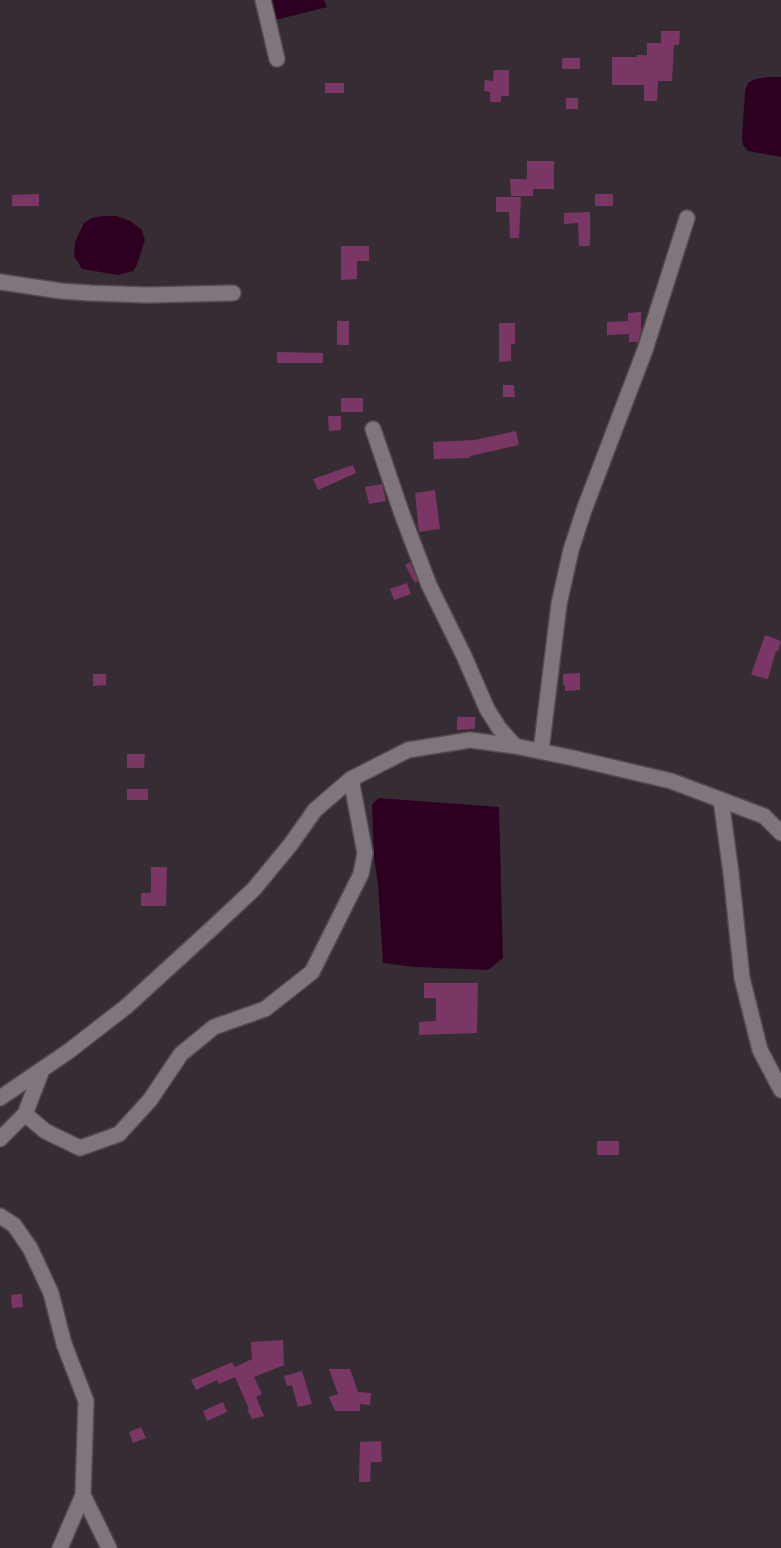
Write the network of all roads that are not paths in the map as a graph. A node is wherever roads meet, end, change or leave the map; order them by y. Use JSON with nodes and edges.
{"nodes":[{"id":1,"x":263,"y":0,"type":"edge"},
{"id":2,"x":277,"y":58,"type":"dead end"},
{"id":3,"x":687,"y":218,"type":"dead end"},
{"id":4,"x":0,"y":282,"type":"edge"},
{"id":5,"x":233,"y":293,"type":"dead end"},
{"id":6,"x":373,"y":429,"type":"dead end"},
{"id":7,"x":515,"y":746,"type":"junction"},
{"id":8,"x":541,"y":751,"type":"junction"},
{"id":9,"x":351,"y":779,"type":"junction"},
{"id":10,"x":722,"y":800,"type":"junction"},
{"id":11,"x":781,"y":833,"type":"edge"},
{"id":12,"x":42,"y":1070,"type":"junction"},
{"id":13,"x":781,"y":1090,"type":"edge"},
{"id":14,"x":0,"y":1098,"type":"edge"},
{"id":15,"x":25,"y":1114,"type":"junction"},
{"id":16,"x":0,"y":1139,"type":"edge"},
{"id":17,"x":0,"y":1216,"type":"edge"},
{"id":18,"x":83,"y":1494,"type":"junction"},
{"id":19,"x":60,"y":1548,"type":"edge"},
{"id":20,"x":109,"y":1548,"type":"edge"}],
"edges":[{"from":1,"to":2,"type":"street"},
{"from":3,"to":8,"type":"street"},
{"from":4,"to":5,"type":"street"},
{"from":6,"to":7,"type":"street"},
{"from":7,"to":8,"type":"street"},
{"from":7,"to":9,"type":"street"},
{"from":8,"to":10,"type":"street"},
{"from":9,"to":12,"type":"street"},
{"from":9,"to":15,"type":"street"},
{"from":10,"to":11,"type":"street"},
{"from":10,"to":13,"type":"street"},
{"from":12,"to":14,"type":"street"},
{"from":12,"to":15,"type":"street"},
{"from":15,"to":16,"type":"street"},
{"from":17,"to":18,"type":"street"},
{"from":18,"to":19,"type":"street"},
{"from":18,"to":20,"type":"street"}]}
